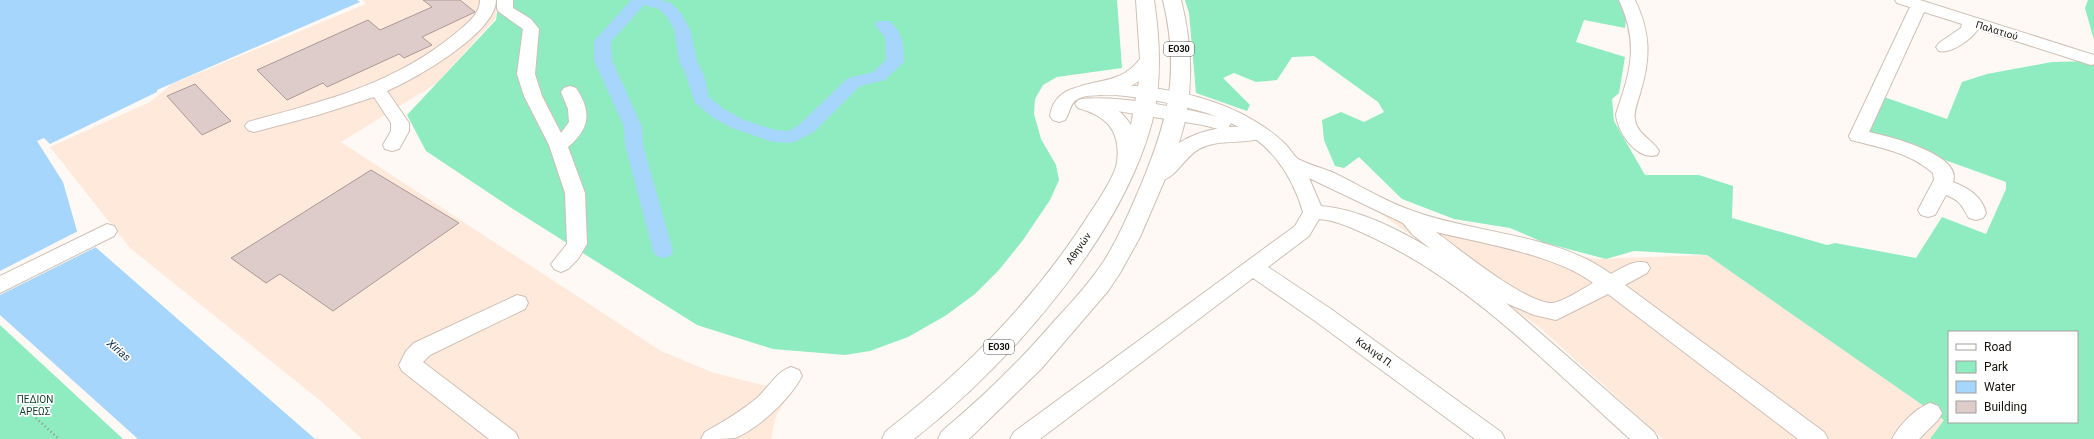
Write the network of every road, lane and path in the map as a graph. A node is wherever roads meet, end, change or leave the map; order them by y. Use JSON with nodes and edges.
{"nodes":[{"id":1,"x":488,"y":0,"type":"edge"},
{"id":2,"x":506,"y":0,"type":"edge"},
{"id":3,"x":1145,"y":0,"type":"edge"},
{"id":4,"x":1172,"y":0,"type":"edge"},
{"id":5,"x":1627,"y":0,"type":"edge"},
{"id":6,"x":1911,"y":3,"type":"edge"},
{"id":7,"x":1971,"y":22,"type":"junction"},
{"id":8,"x":1945,"y":47,"type":"dead end"},
{"id":9,"x":1151,"y":58,"type":"junction"},
{"id":10,"x":2091,"y":60,"type":"dead end"},
{"id":11,"x":378,"y":90,"type":"junction"},
{"id":12,"x":570,"y":92,"type":"dead end"},
{"id":13,"x":1086,"y":97,"type":"junction"},
{"id":14,"x":1145,"y":102,"type":"junction"},
{"id":15,"x":1177,"y":107,"type":"junction"},
{"id":16,"x":254,"y":126,"type":"dead end"},
{"id":17,"x":1261,"y":137,"type":"junction"},
{"id":18,"x":392,"y":145,"type":"dead end"},
{"id":19,"x":558,"y":145,"type":"junction"},
{"id":20,"x":1650,"y":151,"type":"dead end"},
{"id":21,"x":1291,"y":163,"type":"junction"},
{"id":22,"x":1126,"y":167,"type":"junction"},
{"id":23,"x":1153,"y":182,"type":"junction"},
{"id":24,"x":1941,"y":185,"type":"junction"},
{"id":25,"x":1928,"y":210,"type":"dead end"},
{"id":26,"x":1313,"y":212,"type":"junction"},
{"id":27,"x":1976,"y":213,"type":"dead end"},
{"id":28,"x":1410,"y":218,"type":"junction"},
{"id":29,"x":107,"y":231,"type":"dead end"},
{"id":30,"x":560,"y":264,"type":"dead end"},
{"id":31,"x":1254,"y":268,"type":"junction"},
{"id":32,"x":1640,"y":268,"type":"dead end"},
{"id":33,"x":1611,"y":284,"type":"junction"},
{"id":34,"x":0,"y":285,"type":"edge"},
{"id":35,"x":517,"y":303,"type":"dead end"},
{"id":36,"x":791,"y":376,"type":"dead end"},
{"id":37,"x":27,"y":410,"type":"dead end"},
{"id":38,"x":1930,"y":413,"type":"dead end"},
{"id":39,"x":59,"y":439,"type":"edge"},
{"id":40,"x":507,"y":439,"type":"edge"},
{"id":41,"x":713,"y":439,"type":"edge"},
{"id":42,"x":895,"y":439,"type":"edge"},
{"id":43,"x":951,"y":439,"type":"edge"},
{"id":44,"x":1022,"y":439,"type":"edge"},
{"id":45,"x":1493,"y":439,"type":"edge"},
{"id":46,"x":1646,"y":439,"type":"edge"},
{"id":47,"x":1816,"y":439,"type":"edge"},
{"id":48,"x":1904,"y":439,"type":"edge"}],
"edges":[{"from":1,"to":11,"type":"street"},
{"from":2,"to":19,"type":"street"},
{"from":3,"to":9,"type":"main road","name":"Αθηνών","number":"ΕΟ30"},
{"from":4,"to":15,"type":"main road","number":"ΕΟ30"},
{"from":5,"to":20,"type":"street"},
{"from":6,"to":7,"type":"street","name":"Παλατιού"},
{"from":6,"to":24,"type":"street"},
{"from":7,"to":8,"type":"street"},
{"from":7,"to":10,"type":"street","name":"Παλατιού"},
{"from":9,"to":13,"type":"main road"},
{"from":9,"to":14,"type":"main road","name":"Αθηνών","number":"ΕΟ30"},
{"from":11,"to":16,"type":"street"},
{"from":11,"to":18,"type":"street"},
{"from":12,"to":19,"type":"street"},
{"from":13,"to":14,"type":"street"},
{"from":13,"to":22,"type":"main road"},
{"from":14,"to":15,"type":"street"},
{"from":14,"to":22,"type":"main road","name":"Αθηνών","number":"ΕΟ30"},
{"from":15,"to":17,"type":"street"},
{"from":15,"to":23,"type":"main road","number":"ΕΟ30"},
{"from":17,"to":21,"type":"street"},
{"from":17,"to":23,"type":"main road"},
{"from":19,"to":30,"type":"street"},
{"from":21,"to":26,"type":"street"},
{"from":21,"to":28,"type":"street"},
{"from":22,"to":42,"type":"main road","name":"Αθηνών","number":"ΕΟ30"},
{"from":23,"to":43,"type":"main road","number":"ΕΟ30"},
{"from":24,"to":25,"type":"street"},
{"from":24,"to":27,"type":"street"},
{"from":26,"to":31,"type":"street"},
{"from":26,"to":46,"type":"street"},
{"from":28,"to":33,"type":"street"},
{"from":28,"to":33,"type":"street"},
{"from":29,"to":34,"type":"street"},
{"from":31,"to":44,"type":"street"},
{"from":31,"to":45,"type":"street","name":"Καλιγά Π."},
{"from":32,"to":33,"type":"street"},
{"from":33,"to":47,"type":"street"},
{"from":35,"to":40,"type":"street"},
{"from":36,"to":41,"type":"street"},
{"from":37,"to":39,"type":"path"},
{"from":38,"to":48,"type":"street"}]}
